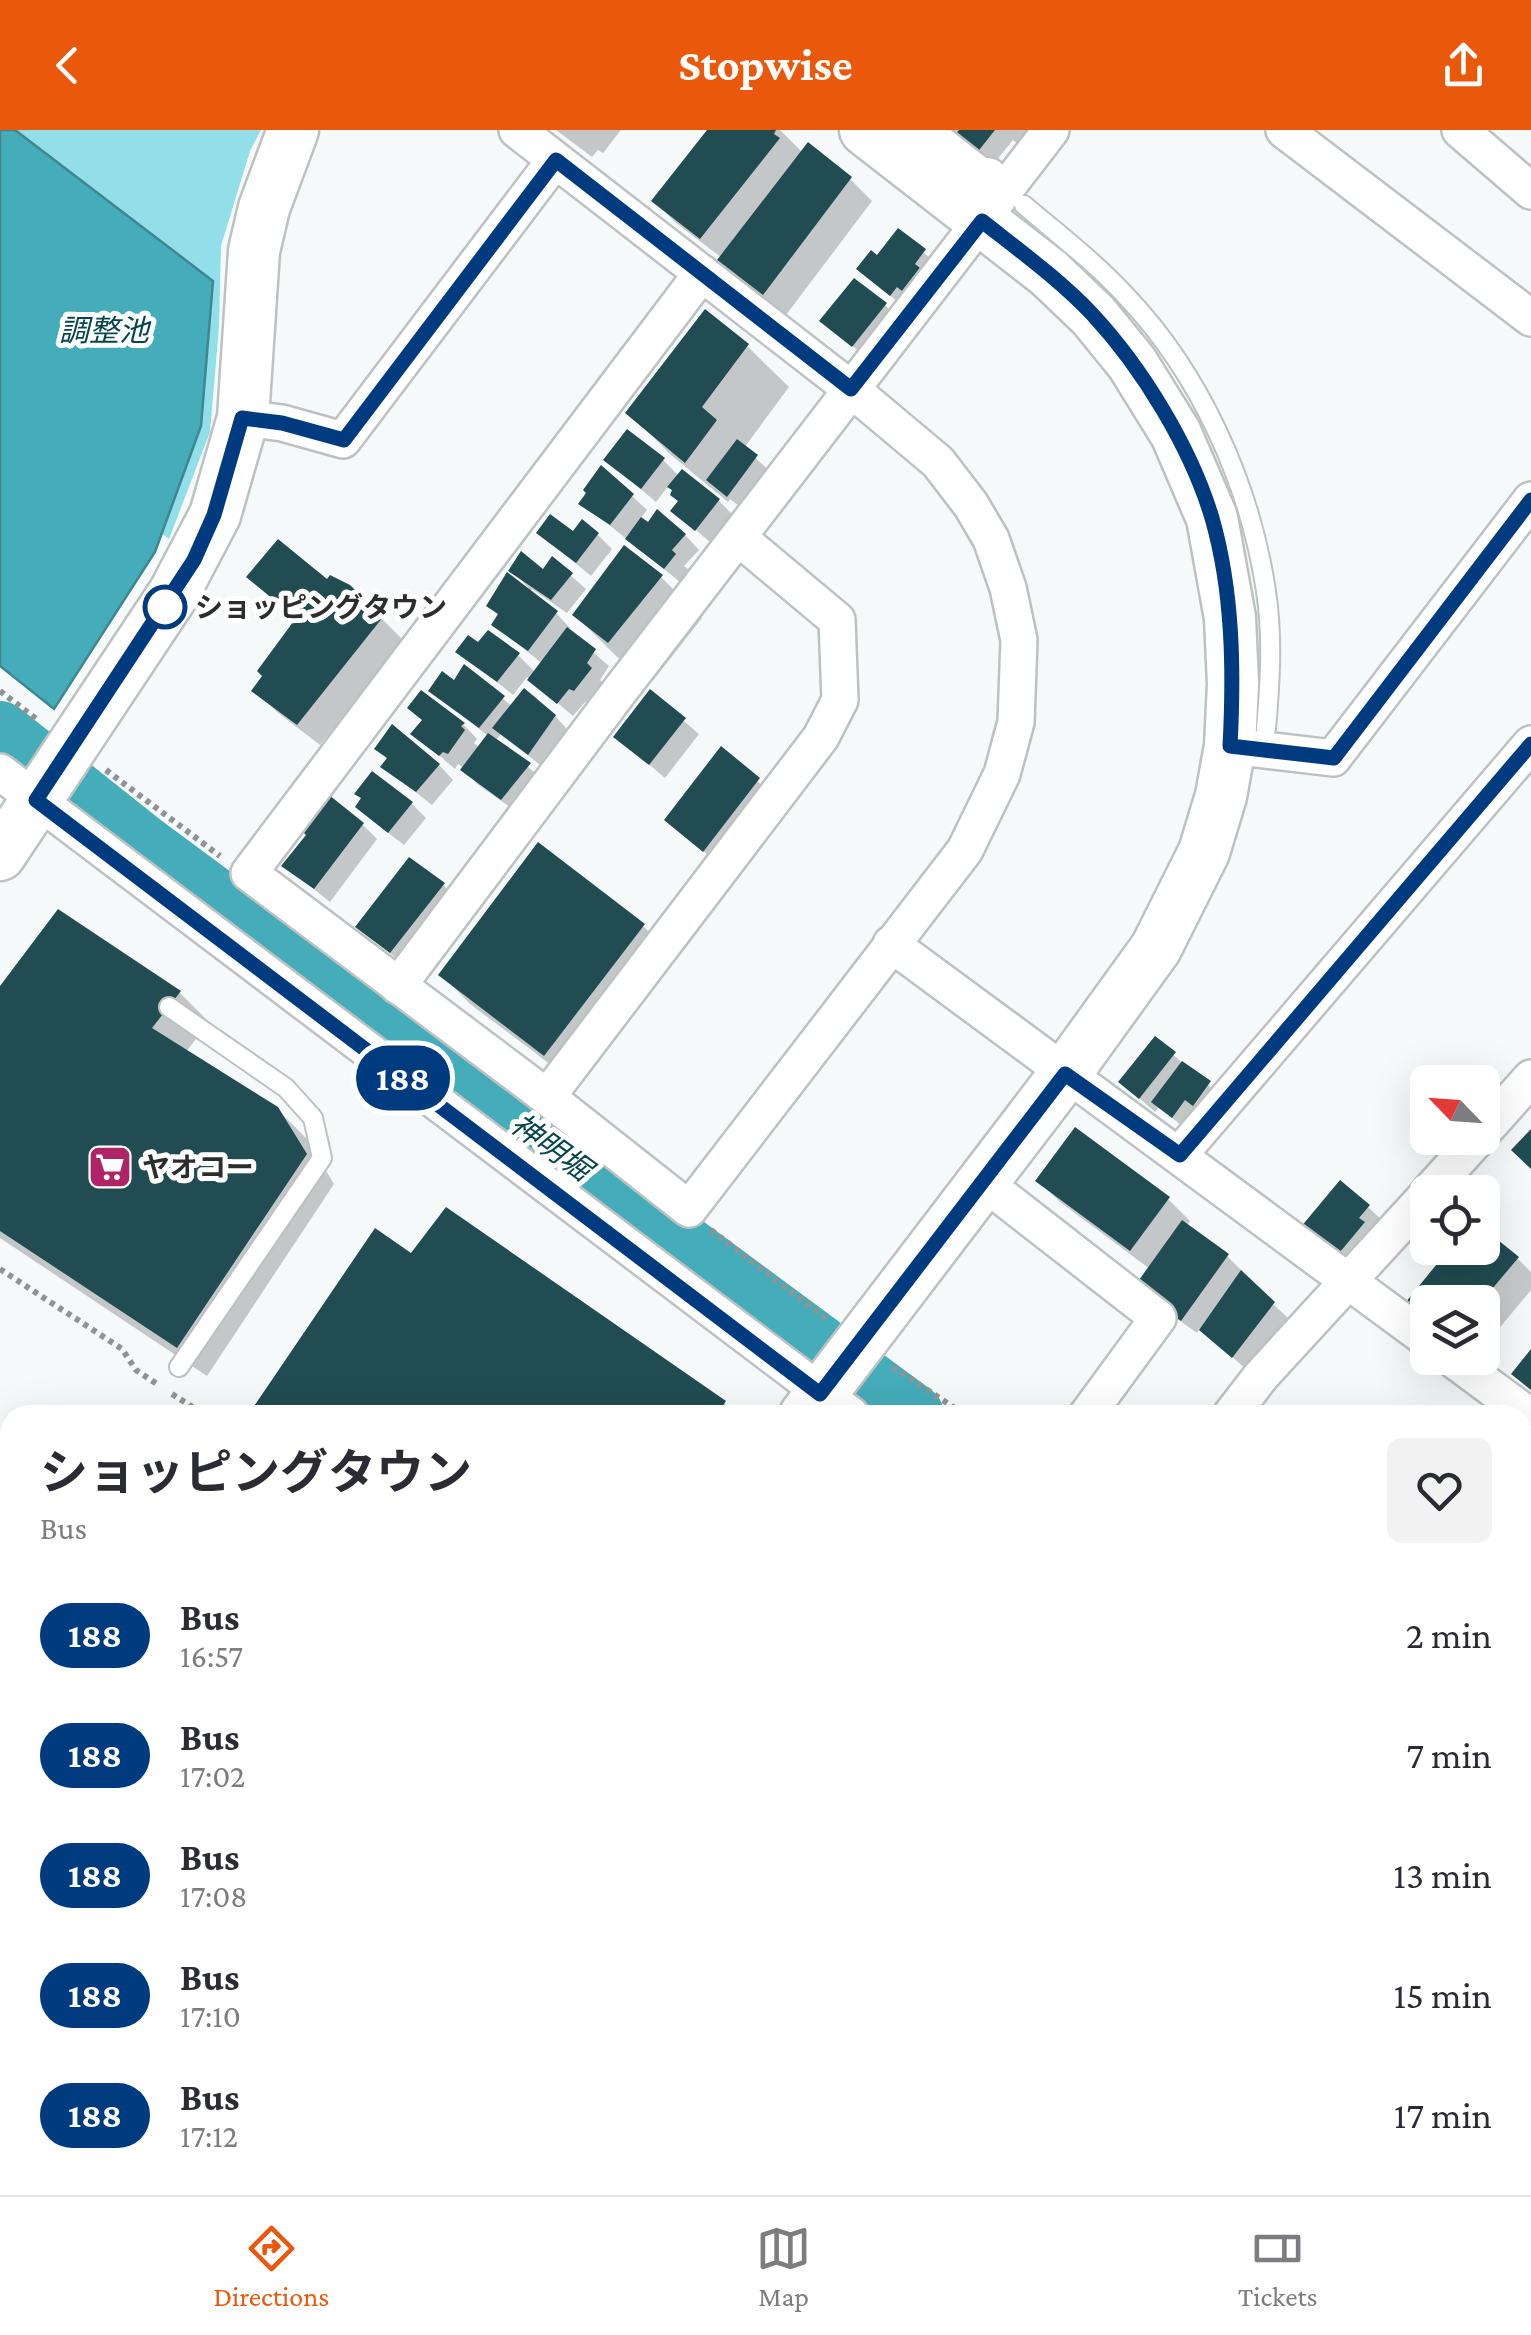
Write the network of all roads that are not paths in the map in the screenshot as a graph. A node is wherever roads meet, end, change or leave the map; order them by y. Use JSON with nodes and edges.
{"nodes":[{"id":1,"x":294,"y":130,"type":"edge"},
{"id":2,"x":517,"y":130,"type":"edge"},
{"id":3,"x":866,"y":130,"type":"edge"},
{"id":4,"x":922,"y":130,"type":"edge"},
{"id":5,"x":1051,"y":130,"type":"edge"},
{"id":6,"x":1284,"y":130,"type":"edge"},
{"id":7,"x":1460,"y":130,"type":"edge"},
{"id":8,"x":556,"y":160,"type":"junction"},
{"id":9,"x":1531,"y":190,"type":"edge"},
{"id":10,"x":999,"y":201,"type":"junction"},
{"id":11,"x":702,"y":274,"type":"junction"},
{"id":12,"x":1531,"y":318,"type":"edge"},
{"id":13,"x":851,"y":389,"type":"junction"},
{"id":14,"x":242,"y":418,"type":"junction"},
{"id":15,"x":1531,"y":500,"type":"edge"},
{"id":16,"x":739,"y":538,"type":"junction"},
{"id":17,"x":1248,"y":738,"type":"junction"},
{"id":18,"x":1531,"y":744,"type":"edge"},
{"id":19,"x":49,"y":766,"type":"edge"},
{"id":20,"x":0,"y":855,"type":"edge"},
{"id":21,"x":891,"y":944,"type":"junction"},
{"id":22,"x":398,"y":986,"type":"junction"},
{"id":23,"x":169,"y":1007,"type":"dead end"},
{"id":24,"x":1065,"y":1074,"type":"junction"},
{"id":25,"x":1531,"y":1078,"type":"edge"},
{"id":26,"x":547,"y":1097,"type":"junction"},
{"id":27,"x":1500,"y":1113,"type":"edge"},
{"id":28,"x":1180,"y":1155,"type":"junction"},
{"id":29,"x":1462,"y":1155,"type":"edge"},
{"id":30,"x":1444,"y":1175,"type":"edge"},
{"id":31,"x":982,"y":1181,"type":"junction"},
{"id":32,"x":1410,"y":1213,"type":"edge"},
{"id":33,"x":1349,"y":1282,"type":"junction"},
{"id":34,"x":1410,"y":1327,"type":"edge"},
{"id":35,"x":178,"y":1368,"type":"dead end"},
{"id":36,"x":1474,"y":1375,"type":"edge"},
{"id":37,"x":839,"y":1376,"type":"edge"},
{"id":38,"x":1093,"y":1405,"type":"edge"},
{"id":39,"x":1238,"y":1405,"type":"edge"},
{"id":40,"x":1515,"y":1405,"type":"edge"}],
"edges":[{"from":1,"to":14,"type":"street"},
{"from":2,"to":8,"type":"street"},
{"from":3,"to":10,"type":"street"},
{"from":4,"to":10,"type":"street"},
{"from":5,"to":10,"type":"street"},
{"from":6,"to":12,"type":"street"},
{"from":7,"to":9,"type":"street"},
{"from":8,"to":11,"type":"street"},
{"from":8,"to":14,"type":"street"},
{"from":10,"to":13,"type":"street"},
{"from":10,"to":17,"type":"street"},
{"from":11,"to":13,"type":"street"},
{"from":11,"to":22,"type":"street"},
{"from":13,"to":16,"type":"street"},
{"from":13,"to":21,"type":"street"},
{"from":14,"to":19,"type":"street"},
{"from":15,"to":17,"type":"street"},
{"from":16,"to":22,"type":"street"},
{"from":16,"to":26,"type":"street"},
{"from":17,"to":24,"type":"street"},
{"from":18,"to":28,"type":"street"},
{"from":19,"to":20,"type":"street"},
{"from":19,"to":37,"type":"street"},
{"from":21,"to":24,"type":"street"},
{"from":21,"to":26,"type":"street"},
{"from":22,"to":26,"type":"street"},
{"from":23,"to":35,"type":"lane"},
{"from":24,"to":28,"type":"street"},
{"from":24,"to":31,"type":"street"},
{"from":25,"to":27,"type":"street"},
{"from":28,"to":33,"type":"street"},
{"from":29,"to":30,"type":"street"},
{"from":31,"to":37,"type":"street"},
{"from":31,"to":38,"type":"street"},
{"from":32,"to":33,"type":"street"},
{"from":33,"to":34,"type":"street"},
{"from":33,"to":39,"type":"street"},
{"from":36,"to":40,"type":"street"}]}
